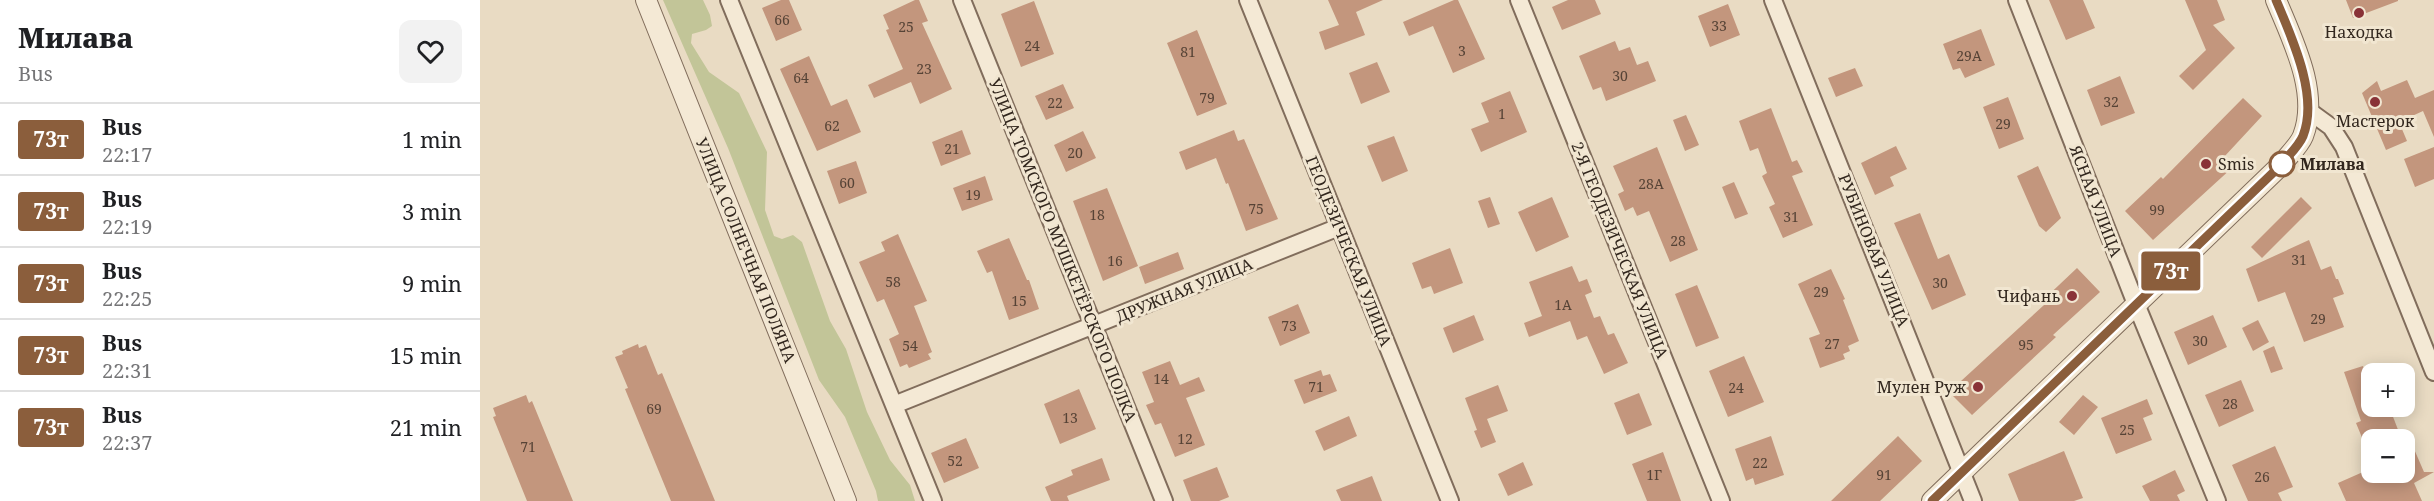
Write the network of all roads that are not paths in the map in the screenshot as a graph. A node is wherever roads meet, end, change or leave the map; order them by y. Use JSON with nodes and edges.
{"nodes":[{"id":1,"x":646,"y":0,"type":"edge"},
{"id":2,"x":729,"y":0,"type":"edge"},
{"id":3,"x":962,"y":0,"type":"edge"},
{"id":4,"x":1248,"y":0,"type":"edge"},
{"id":5,"x":1519,"y":0,"type":"edge"},
{"id":6,"x":1773,"y":0,"type":"edge"},
{"id":7,"x":2017,"y":0,"type":"edge"},
{"id":8,"x":2276,"y":0,"type":"edge"},
{"id":9,"x":2309,"y":111,"type":"junction"},
{"id":10,"x":1339,"y":226,"type":"junction"},
{"id":11,"x":2136,"y":304,"type":"junction"},
{"id":12,"x":1095,"y":326,"type":"junction"},
{"id":13,"x":2434,"y":372,"type":"edge"},
{"id":14,"x":894,"y":405,"type":"junction"},
{"id":15,"x":1962,"y":473,"type":"junction"},
{"id":16,"x":846,"y":501,"type":"edge"},
{"id":17,"x":933,"y":501,"type":"edge"},
{"id":18,"x":1164,"y":501,"type":"edge"},
{"id":19,"x":1450,"y":501,"type":"edge"},
{"id":20,"x":1721,"y":501,"type":"edge"},
{"id":21,"x":1932,"y":501,"type":"edge"},
{"id":22,"x":1973,"y":501,"type":"edge"},
{"id":23,"x":2217,"y":501,"type":"edge"}],
"edges":[{"from":1,"to":16,"type":"street","name":"УЛИЦА СОЛНЕЧНАЯ ПОЛЯНА"},
{"from":2,"to":14,"type":"street"},
{"from":3,"to":12,"type":"street","name":"УЛИЦА ТОМСКОГО МУШКЕТЁРСКОГО ПОЛКА"},
{"from":4,"to":10,"type":"street","name":"ГЕОДЕЗИЧЕСКАЯ УЛИЦА"},
{"from":5,"to":20,"type":"street","name":"2-Я ГЕОДЕЗИЧЕСКАЯ УЛИЦА"},
{"from":6,"to":15,"type":"street","name":"РУБИНОВАЯ УЛИЦА"},
{"from":7,"to":11,"type":"street","name":"ЯСНАЯ УЛИЦА"},
{"from":8,"to":9,"type":"street"},
{"from":9,"to":11,"type":"street"},
{"from":9,"to":13,"type":"street"},
{"from":10,"to":12,"type":"street","name":"ДРУЖНАЯ УЛИЦА"},
{"from":10,"to":19,"type":"street","name":"ГЕОДЕЗИЧЕСКАЯ УЛИЦА"},
{"from":11,"to":15,"type":"street"},
{"from":11,"to":23,"type":"street","name":"ЯСНАЯ УЛИЦА"},
{"from":12,"to":14,"type":"street","name":"ДРУЖНАЯ УЛИЦА"},
{"from":12,"to":18,"type":"street","name":"УЛИЦА ТОМСКОГО МУШКЕТЁРСКОГО ПОЛКА"},
{"from":14,"to":17,"type":"street"},
{"from":15,"to":21,"type":"street"},
{"from":15,"to":22,"type":"street","name":"РУБИНОВАЯ УЛИЦА"}]}
